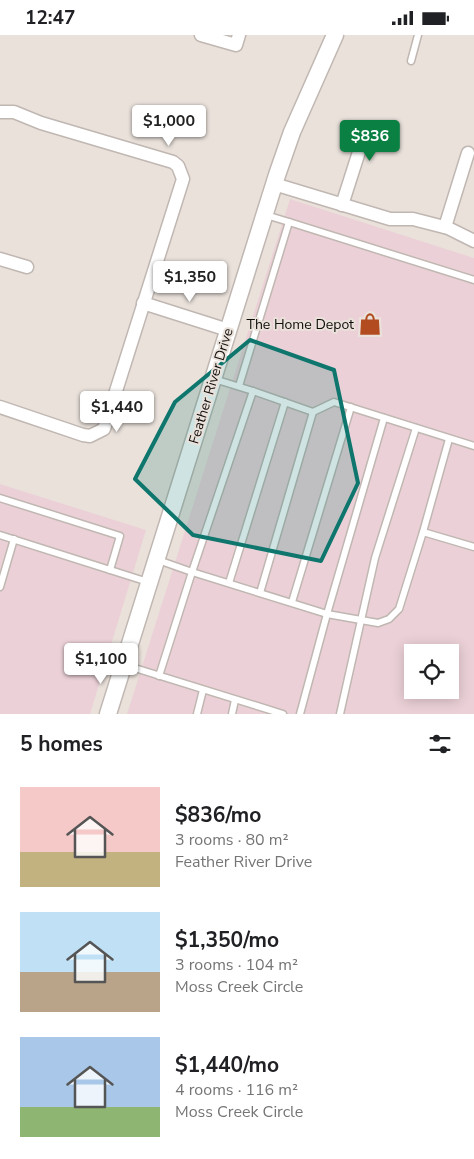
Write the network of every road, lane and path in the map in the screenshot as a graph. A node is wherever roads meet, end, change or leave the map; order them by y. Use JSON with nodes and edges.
{"nodes":[{"id":1,"x":201,"y":35,"type":"edge"},
{"id":2,"x":239,"y":35,"type":"edge"},
{"id":3,"x":335,"y":35,"type":"edge"},
{"id":4,"x":418,"y":35,"type":"edge"},
{"id":5,"x":410,"y":61,"type":"dead end"},
{"id":6,"x":0,"y":113,"type":"edge"},
{"id":7,"x":365,"y":133,"type":"dead end"},
{"id":8,"x":468,"y":153,"type":"dead end"},
{"id":9,"x":274,"y":184,"type":"junction"},
{"id":10,"x":342,"y":205,"type":"junction"},
{"id":11,"x":265,"y":215,"type":"junction"},
{"id":12,"x":289,"y":222,"type":"junction"},
{"id":13,"x":444,"y":227,"type":"junction"},
{"id":14,"x":474,"y":241,"type":"edge"},
{"id":15,"x":0,"y":259,"type":"edge"},
{"id":16,"x":27,"y":267,"type":"dead end"},
{"id":17,"x":474,"y":280,"type":"edge"},
{"id":18,"x":143,"y":303,"type":"junction"},
{"id":19,"x":228,"y":330,"type":"junction"},
{"id":20,"x":213,"y":378,"type":"junction"},
{"id":21,"x":239,"y":387,"type":"junction"},
{"id":22,"x":253,"y":391,"type":"junction"},
{"id":23,"x":285,"y":402,"type":"junction"},
{"id":24,"x":0,"y":407,"type":"edge"},
{"id":25,"x":351,"y":407,"type":"junction"},
{"id":26,"x":313,"y":412,"type":"junction"},
{"id":27,"x":384,"y":418,"type":"junction"},
{"id":28,"x":416,"y":428,"type":"junction"},
{"id":29,"x":449,"y":439,"type":"junction"},
{"id":30,"x":474,"y":446,"type":"edge"},
{"id":31,"x":0,"y":498,"type":"edge"},
{"id":32,"x":423,"y":532,"type":"junction"},
{"id":33,"x":0,"y":535,"type":"edge"},
{"id":34,"x":14,"y":539,"type":"junction"},
{"id":35,"x":474,"y":547,"type":"edge"},
{"id":36,"x":156,"y":560,"type":"junction"},
{"id":37,"x":110,"y":570,"type":"junction"},
{"id":38,"x":192,"y":571,"type":"junction"},
{"id":39,"x":149,"y":583,"type":"junction"},
{"id":40,"x":229,"y":583,"type":"junction"},
{"id":41,"x":0,"y":587,"type":"edge"},
{"id":42,"x":260,"y":593,"type":"junction"},
{"id":43,"x":292,"y":603,"type":"junction"},
{"id":44,"x":327,"y":614,"type":"junction"},
{"id":45,"x":360,"y":619,"type":"junction"},
{"id":46,"x":123,"y":664,"type":"junction"},
{"id":47,"x":159,"y":676,"type":"junction"},
{"id":48,"x":203,"y":691,"type":"junction"},
{"id":49,"x":235,"y":700,"type":"junction"},
{"id":50,"x":267,"y":712,"type":"edge"},
{"id":51,"x":108,"y":714,"type":"edge"},
{"id":52,"x":197,"y":714,"type":"edge"},
{"id":53,"x":232,"y":714,"type":"edge"},
{"id":54,"x":283,"y":714,"type":"edge"},
{"id":55,"x":300,"y":714,"type":"edge"},
{"id":56,"x":340,"y":714,"type":"edge"}],
"edges":[{"from":1,"to":2,"type":"street"},
{"from":3,"to":9,"type":"street","name":"Feather River Drive"},
{"from":4,"to":5,"type":"lane"},
{"from":6,"to":18,"type":"street"},
{"from":7,"to":10,"type":"street"},
{"from":8,"to":13,"type":"street"},
{"from":9,"to":10,"type":"street"},
{"from":9,"to":11,"type":"street","name":"Feather River Drive"},
{"from":10,"to":13,"type":"street"},
{"from":11,"to":12,"type":"lane"},
{"from":11,"to":19,"type":"street","name":"Feather River Drive"},
{"from":12,"to":17,"type":"lane"},
{"from":12,"to":21,"type":"lane"},
{"from":13,"to":14,"type":"street"},
{"from":15,"to":16,"type":"street"},
{"from":18,"to":19,"type":"street"},
{"from":18,"to":24,"type":"street"},
{"from":19,"to":20,"type":"street","name":"Feather River Drive"},
{"from":20,"to":21,"type":"lane"},
{"from":20,"to":36,"type":"street","name":"Feather River Drive"},
{"from":21,"to":22,"type":"lane"},
{"from":22,"to":23,"type":"lane"},
{"from":22,"to":38,"type":"lane"},
{"from":23,"to":26,"type":"lane"},
{"from":23,"to":40,"type":"lane"},
{"from":25,"to":26,"type":"lane"},
{"from":25,"to":27,"type":"lane"},
{"from":25,"to":43,"type":"lane"},
{"from":26,"to":42,"type":"lane"},
{"from":27,"to":28,"type":"lane"},
{"from":27,"to":44,"type":"lane"},
{"from":28,"to":29,"type":"lane"},
{"from":28,"to":45,"type":"lane"},
{"from":29,"to":30,"type":"lane"},
{"from":29,"to":32,"type":"lane"},
{"from":31,"to":37,"type":"lane"},
{"from":32,"to":35,"type":"lane"},
{"from":32,"to":45,"type":"lane"},
{"from":33,"to":34,"type":"lane"},
{"from":34,"to":37,"type":"lane"},
{"from":34,"to":41,"type":"lane"},
{"from":36,"to":38,"type":"lane"},
{"from":36,"to":39,"type":"street","name":"Feather River Drive"},
{"from":37,"to":39,"type":"lane"},
{"from":38,"to":40,"type":"lane"},
{"from":38,"to":47,"type":"lane"},
{"from":39,"to":46,"type":"street","name":"Feather River Drive"},
{"from":40,"to":42,"type":"lane"},
{"from":42,"to":43,"type":"lane"},
{"from":43,"to":44,"type":"lane"},
{"from":44,"to":45,"type":"lane"},
{"from":44,"to":55,"type":"lane"},
{"from":45,"to":56,"type":"lane"},
{"from":46,"to":47,"type":"lane"},
{"from":46,"to":51,"type":"street","name":"Feather River Drive"},
{"from":47,"to":48,"type":"lane"},
{"from":48,"to":49,"type":"lane"},
{"from":48,"to":52,"type":"lane"},
{"from":49,"to":50,"type":"lane"},
{"from":49,"to":53,"type":"lane"},
{"from":50,"to":54,"type":"lane"}]}
